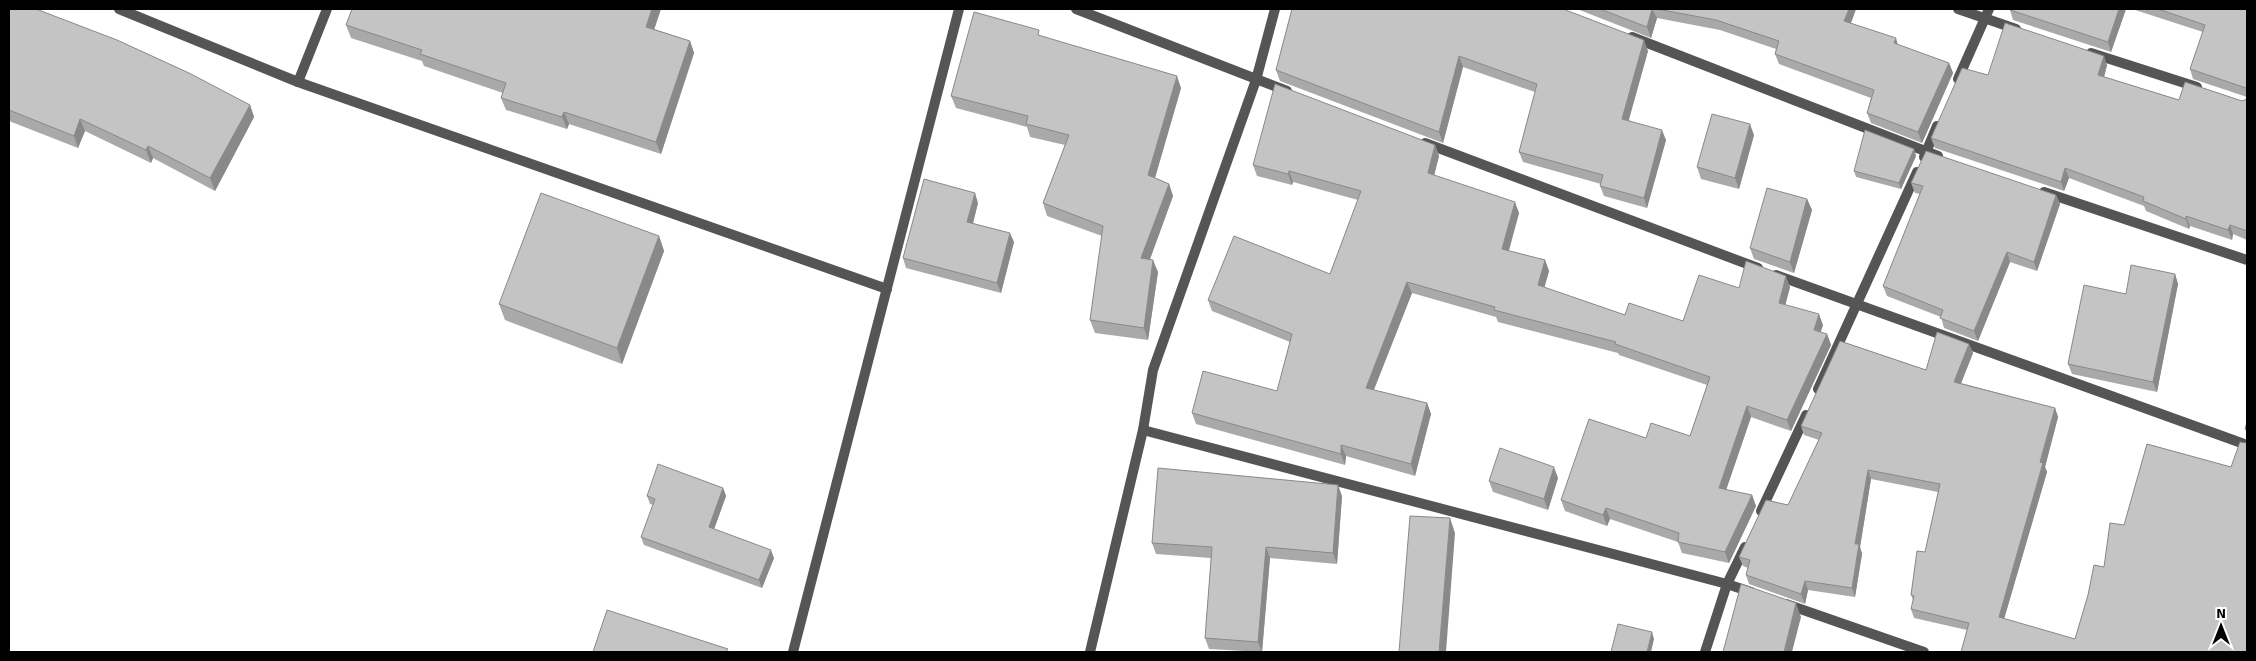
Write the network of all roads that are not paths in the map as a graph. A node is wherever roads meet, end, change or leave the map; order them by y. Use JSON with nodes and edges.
{"nodes":[{"id":1,"x":119,"y":9,"type":"edge"},
{"id":2,"x":327,"y":9,"type":"edge"},
{"id":3,"x":959,"y":9,"type":"edge"},
{"id":4,"x":1076,"y":9,"type":"edge"},
{"id":5,"x":1274,"y":9,"type":"edge"},
{"id":6,"x":1958,"y":9,"type":"edge"},
{"id":7,"x":1989,"y":9,"type":"edge"},
{"id":8,"x":1985,"y":19,"type":"junction"},
{"id":9,"x":2022,"y":31,"type":"edge"},
{"id":10,"x":1623,"y":34,"type":"edge"},
{"id":11,"x":2078,"y":49,"type":"edge"},
{"id":12,"x":1256,"y":80,"type":"junction"},
{"id":13,"x":298,"y":82,"type":"junction"},
{"id":14,"x":1953,"y":90,"type":"edge"},
{"id":15,"x":2210,"y":92,"type":"edge"},
{"id":16,"x":1292,"y":93,"type":"edge"},
{"id":17,"x":1942,"y":116,"type":"edge"},
{"id":18,"x":1413,"y":138,"type":"edge"},
{"id":19,"x":1926,"y":152,"type":"junction"},
{"id":20,"x":1945,"y":158,"type":"edge"},
{"id":21,"x":2030,"y":187,"type":"edge"},
{"id":22,"x":2247,"y":260,"type":"edge"},
{"id":23,"x":887,"y":289,"type":"junction"},
{"id":24,"x":1857,"y":305,"type":"junction"},
{"id":25,"x":1143,"y":430,"type":"junction"},
{"id":26,"x":2247,"y":445,"type":"edge"},
{"id":27,"x":1757,"y":521,"type":"edge"},
{"id":28,"x":1748,"y":539,"type":"edge"},
{"id":29,"x":1728,"y":584,"type":"junction"},
{"id":30,"x":794,"y":652,"type":"edge"},
{"id":31,"x":1090,"y":652,"type":"edge"},
{"id":32,"x":1706,"y":652,"type":"edge"},
{"id":33,"x":1924,"y":652,"type":"edge"}],
"edges":[{"from":1,"to":13,"type":"street"},
{"from":2,"to":13,"type":"street"},
{"from":3,"to":23,"type":"street"},
{"from":4,"to":12,"type":"street"},
{"from":5,"to":12,"type":"street"},
{"from":6,"to":8,"type":"street"},
{"from":7,"to":8,"type":"street"},
{"from":8,"to":9,"type":"street"},
{"from":8,"to":14,"type":"street"},
{"from":10,"to":19,"type":"street"},
{"from":11,"to":15,"type":"street"},
{"from":12,"to":16,"type":"street"},
{"from":12,"to":25,"type":"street"},
{"from":13,"to":23,"type":"street"},
{"from":17,"to":19,"type":"street"},
{"from":18,"to":24,"type":"street"},
{"from":19,"to":20,"type":"street"},
{"from":19,"to":24,"type":"street"},
{"from":21,"to":22,"type":"street"},
{"from":23,"to":30,"type":"street"},
{"from":24,"to":26,"type":"street"},
{"from":24,"to":27,"type":"street"},
{"from":25,"to":29,"type":"street"},
{"from":25,"to":31,"type":"street"},
{"from":28,"to":29,"type":"street"},
{"from":29,"to":32,"type":"street"},
{"from":29,"to":33,"type":"street"}]}
